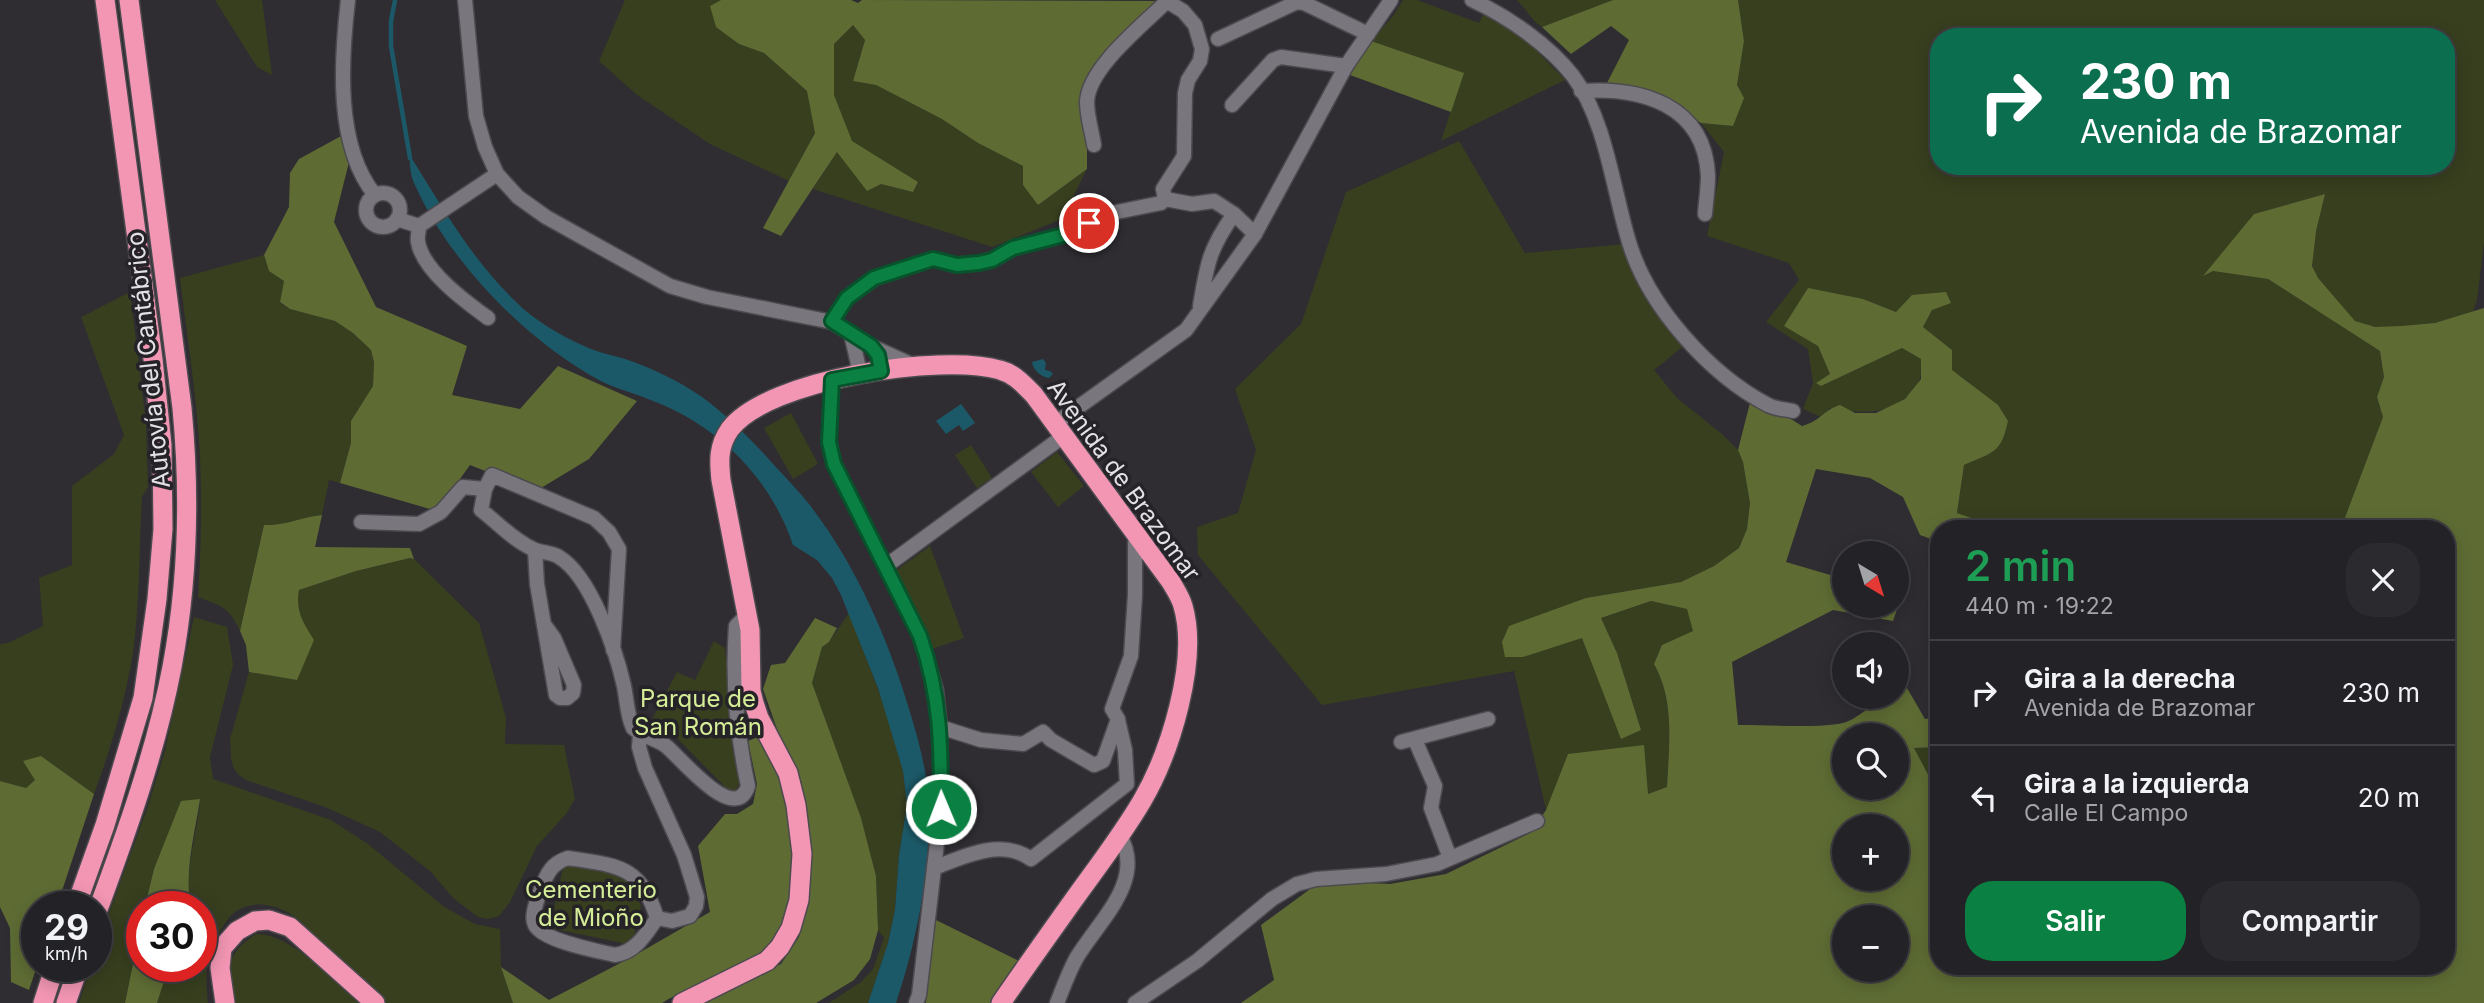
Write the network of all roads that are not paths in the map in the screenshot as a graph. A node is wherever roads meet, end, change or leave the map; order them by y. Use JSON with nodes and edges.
{"nodes":[{"id":1,"x":106,"y":0,"type":"edge"},
{"id":2,"x":129,"y":0,"type":"edge"},
{"id":3,"x":348,"y":0,"type":"edge"},
{"id":4,"x":465,"y":0,"type":"edge"},
{"id":5,"x":1391,"y":0,"type":"edge"},
{"id":6,"x":1472,"y":0,"type":"edge"},
{"id":7,"x":1166,"y":1,"type":"edge"},
{"id":8,"x":1368,"y":34,"type":"junction"},
{"id":9,"x":1218,"y":39,"type":"dead end"},
{"id":10,"x":1346,"y":66,"type":"junction"},
{"id":11,"x":1581,"y":91,"type":"junction"},
{"id":12,"x":1232,"y":105,"type":"dead end"},
{"id":13,"x":1094,"y":145,"type":"dead end"},
{"id":14,"x":497,"y":174,"type":"junction"},
{"id":15,"x":375,"y":195,"type":"junction"},
{"id":16,"x":1165,"y":199,"type":"junction"},
{"id":17,"x":1234,"y":214,"type":"junction"},
{"id":18,"x":1705,"y":214,"type":"dead end"},
{"id":19,"x":412,"y":223,"type":"junction"},
{"id":20,"x":1255,"y":234,"type":"junction"},
{"id":21,"x":1199,"y":310,"type":"junction"},
{"id":22,"x":488,"y":318,"type":"dead end"},
{"id":23,"x":832,"y":321,"type":"junction"},
{"id":24,"x":850,"y":334,"type":"junction"},
{"id":25,"x":871,"y":346,"type":"junction"},
{"id":26,"x":917,"y":367,"type":"junction"},
{"id":27,"x":881,"y":371,"type":"junction"},
{"id":28,"x":855,"y":375,"type":"junction"},
{"id":29,"x":832,"y":380,"type":"junction"},
{"id":30,"x":1793,"y":411,"type":"dead end"},
{"id":31,"x":1061,"y":429,"type":"junction"},
{"id":32,"x":485,"y":489,"type":"junction"},
{"id":33,"x":361,"y":522,"type":"dead end"},
{"id":34,"x":1140,"y":539,"type":"junction"},
{"id":35,"x":536,"y":550,"type":"junction"},
{"id":36,"x":886,"y":566,"type":"junction"},
{"id":37,"x":747,"y":615,"type":"junction"},
{"id":38,"x":545,"y":627,"type":"dead end"},
{"id":39,"x":613,"y":650,"type":"junction"},
{"id":40,"x":1118,"y":719,"type":"junction"},
{"id":41,"x":1488,"y":719,"type":"dead end"},
{"id":42,"x":940,"y":727,"type":"junction"},
{"id":43,"x":640,"y":735,"type":"junction"},
{"id":44,"x":1537,"y":821,"type":"dead end"},
{"id":45,"x":1120,"y":836,"type":"junction"},
{"id":46,"x":1450,"y":858,"type":"junction"},
{"id":47,"x":934,"y":868,"type":"junction"},
{"id":48,"x":81,"y":891,"type":"edge"},
{"id":49,"x":105,"y":891,"type":"edge"},
{"id":50,"x":657,"y":918,"type":"junction"},
{"id":51,"x":50,"y":982,"type":"edge"},
{"id":52,"x":73,"y":982,"type":"edge"},
{"id":53,"x":43,"y":1003,"type":"edge"},
{"id":54,"x":66,"y":1003,"type":"edge"},
{"id":55,"x":225,"y":1003,"type":"edge"},
{"id":56,"x":375,"y":1003,"type":"edge"},
{"id":57,"x":682,"y":1003,"type":"edge"},
{"id":58,"x":916,"y":1003,"type":"edge"},
{"id":59,"x":1001,"y":1003,"type":"edge"},
{"id":60,"x":1057,"y":1003,"type":"edge"},
{"id":61,"x":1135,"y":1003,"type":"edge"}],
"edges":[{"from":1,"to":48,"type":"highway","name":"Autovía del Cantábrico"},
{"from":2,"to":49,"type":"highway","name":"Autovía del Cantábrico"},
{"from":3,"to":15,"type":"street"},
{"from":4,"to":14,"type":"street"},
{"from":5,"to":8,"type":"street"},
{"from":6,"to":11,"type":"street"},
{"from":7,"to":13,"type":"street"},
{"from":7,"to":16,"type":"street"},
{"from":8,"to":9,"type":"street"},
{"from":8,"to":10,"type":"street"},
{"from":10,"to":12,"type":"street"},
{"from":10,"to":20,"type":"street"},
{"from":11,"to":18,"type":"street"},
{"from":11,"to":30,"type":"street"},
{"from":14,"to":19,"type":"street"},
{"from":14,"to":23,"type":"street"},
{"from":15,"to":19,"type":"street"},
{"from":15,"to":19,"type":"street"},
{"from":16,"to":17,"type":"street"},
{"from":16,"to":23,"type":"street"},
{"from":17,"to":20,"type":"street"},
{"from":17,"to":21,"type":"street"},
{"from":19,"to":22,"type":"street"},
{"from":20,"to":21,"type":"street"},
{"from":21,"to":31,"type":"street"},
{"from":23,"to":24,"type":"street"},
{"from":24,"to":25,"type":"street"},
{"from":24,"to":28,"type":"street"},
{"from":25,"to":26,"type":"street"},
{"from":25,"to":27,"type":"street"},
{"from":26,"to":27,"type":"highway","name":"Avenida de Brazomar"},
{"from":26,"to":31,"type":"highway","name":"Avenida de Brazomar"},
{"from":27,"to":28,"type":"highway","name":"Avenida de Brazomar"},
{"from":28,"to":29,"type":"highway","name":"Avenida de Brazomar"},
{"from":29,"to":36,"type":"street"},
{"from":29,"to":37,"type":"highway","name":"Avenida de Brazomar"},
{"from":31,"to":34,"type":"highway","name":"Avenida de Brazomar"},
{"from":31,"to":36,"type":"street"},
{"from":32,"to":33,"type":"street"},
{"from":32,"to":35,"type":"street"},
{"from":32,"to":39,"type":"street"},
{"from":34,"to":40,"type":"street"},
{"from":34,"to":45,"type":"highway","name":"Avenida de Brazomar"},
{"from":35,"to":38,"type":"street"},
{"from":35,"to":39,"type":"street"},
{"from":36,"to":42,"type":"street"},
{"from":37,"to":43,"type":"street"},
{"from":37,"to":57,"type":"highway"},
{"from":39,"to":43,"type":"street"},
{"from":40,"to":42,"type":"street"},
{"from":40,"to":47,"type":"street"},
{"from":41,"to":46,"type":"street"},
{"from":42,"to":47,"type":"street"},
{"from":43,"to":50,"type":"street"},
{"from":44,"to":46,"type":"street"},
{"from":45,"to":59,"type":"highway","name":"Avenida de Brazomar"},
{"from":45,"to":60,"type":"street"},
{"from":46,"to":61,"type":"street"},
{"from":47,"to":58,"type":"street"},
{"from":50,"to":50,"type":"street"},
{"from":51,"to":53,"type":"highway"},
{"from":52,"to":54,"type":"highway"},
{"from":55,"to":56,"type":"highway"}]}
